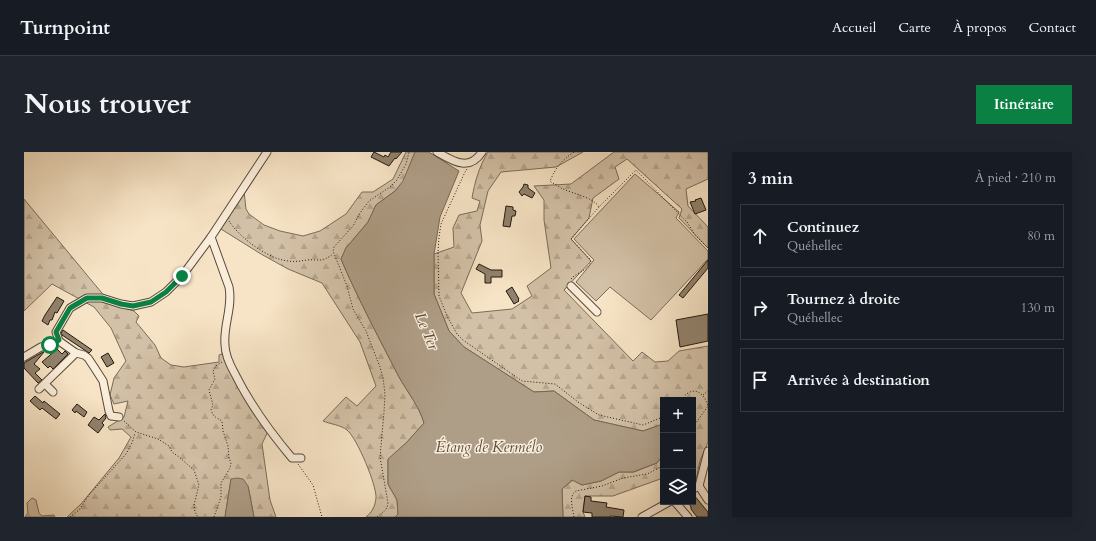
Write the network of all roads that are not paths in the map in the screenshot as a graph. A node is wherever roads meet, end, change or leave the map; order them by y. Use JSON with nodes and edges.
{"nodes":[{"id":1,"x":267,"y":152,"type":"edge"},
{"id":2,"x":437,"y":152,"type":"edge"},
{"id":3,"x":482,"y":152,"type":"edge"},
{"id":4,"x":211,"y":237,"type":"junction"},
{"id":5,"x":571,"y":286,"type":"road end"},
{"id":6,"x":597,"y":312,"type":"dead end"},
{"id":7,"x":59,"y":340,"type":"junction"},
{"id":8,"x":76,"y":353,"type":"junction"},
{"id":9,"x":24,"y":357,"type":"edge"},
{"id":10,"x":53,"y":392,"type":"dead end"},
{"id":11,"x":119,"y":418,"type":"road end"},
{"id":12,"x":708,"y":451,"type":"edge"},
{"id":13,"x":301,"y":458,"type":"dead end"},
{"id":14,"x":696,"y":487,"type":"edge"},
{"id":15,"x":708,"y":500,"type":"edge"},
{"id":16,"x":664,"y":505,"type":"edge"},
{"id":17,"x":678,"y":505,"type":"edge"},
{"id":18,"x":648,"y":516,"type":"edge"},
{"id":19,"x":688,"y":517,"type":"edge"}],
"edges":[{"from":1,"to":4,"type":"street"},
{"from":2,"to":3,"type":"street"},
{"from":4,"to":7,"type":"street"},
{"from":4,"to":13,"type":"street"},
{"from":5,"to":6,"type":"street"},
{"from":7,"to":8,"type":"street"},
{"from":7,"to":9,"type":"street"},
{"from":8,"to":10,"type":"street"},
{"from":8,"to":11,"type":"street"},
{"from":12,"to":14,"type":"street"},
{"from":14,"to":15,"type":"street"},
{"from":16,"to":18,"type":"street"},
{"from":17,"to":19,"type":"street"}]}
